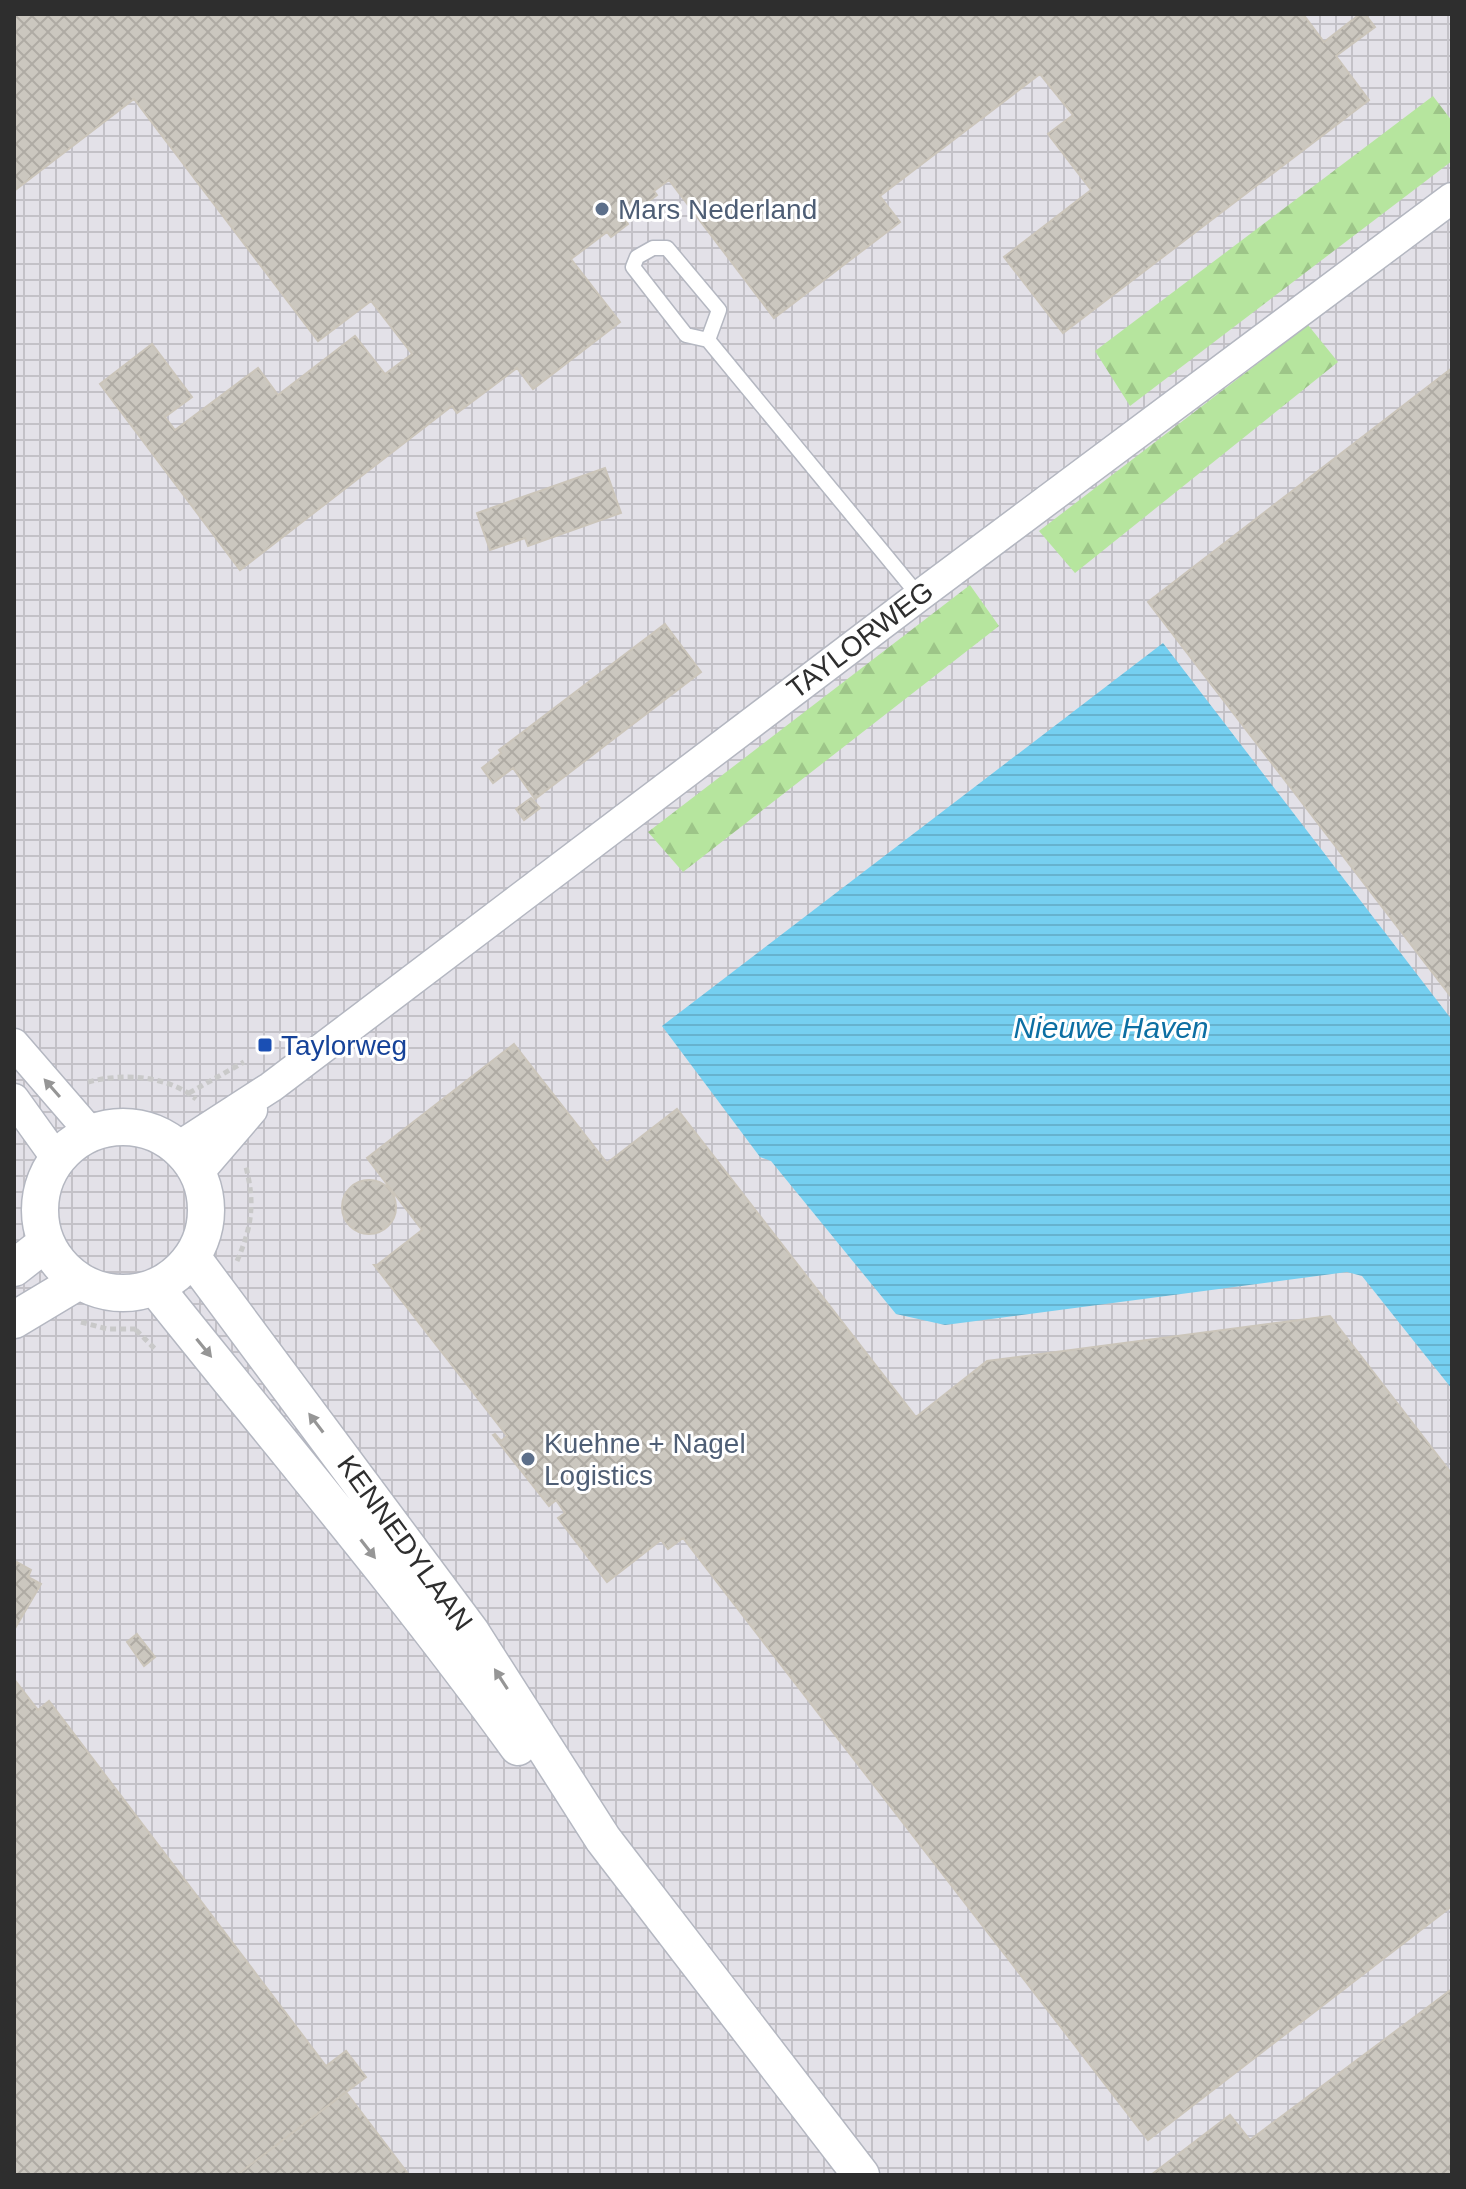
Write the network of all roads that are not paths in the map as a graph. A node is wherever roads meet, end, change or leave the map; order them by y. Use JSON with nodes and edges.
{"nodes":[{"id":1,"x":1452,"y":198,"type":"edge"},
{"id":2,"x":708,"y":340,"type":"junction"},
{"id":3,"x":919,"y":596,"type":"junction"},
{"id":4,"x":14,"y":1044,"type":"edge"},
{"id":5,"x":14,"y":1099,"type":"edge"},
{"id":6,"x":91,"y":1133,"type":"junction"},
{"id":7,"x":57,"y":1159,"type":"junction"},
{"id":8,"x":188,"y":1160,"type":"junction"},
{"id":9,"x":46,"y":1243,"type":"junction"},
{"id":10,"x":192,"y":1257,"type":"junction"},
{"id":11,"x":14,"y":1268,"type":"edge"},
{"id":12,"x":79,"y":1281,"type":"junction"},
{"id":13,"x":155,"y":1287,"type":"junction"},
{"id":14,"x":14,"y":1320,"type":"edge"},
{"id":15,"x":603,"y":1839,"type":"junction"},
{"id":16,"x":861,"y":2175,"type":"edge"}],
"edges":[{"from":1,"to":3,"type":"street","name":"TAYLORWEG"},
{"from":2,"to":2,"type":"lane"},
{"from":2,"to":3,"type":"lane"},
{"from":3,"to":8,"type":"street","name":"TAYLORWEG"},
{"from":6,"to":4,"type":"street","one_way":true},
{"from":5,"to":7,"type":"street"},
{"from":6,"to":7,"type":"street"},
{"from":6,"to":8,"type":"street"},
{"from":7,"to":9,"type":"street"},
{"from":8,"to":10,"type":"street"},
{"from":9,"to":11,"type":"street"},
{"from":9,"to":12,"type":"street"},
{"from":10,"to":13,"type":"street"},
{"from":15,"to":10,"type":"street","name":"KENNEDYLAAN","one_way":true},
{"from":12,"to":13,"type":"street"},
{"from":12,"to":14,"type":"street"},
{"from":13,"to":15,"type":"street","name":"KENNEDYLAAN","one_way":true},
{"from":15,"to":16,"type":"street","name":"KENNEDYLAAN"}]}
